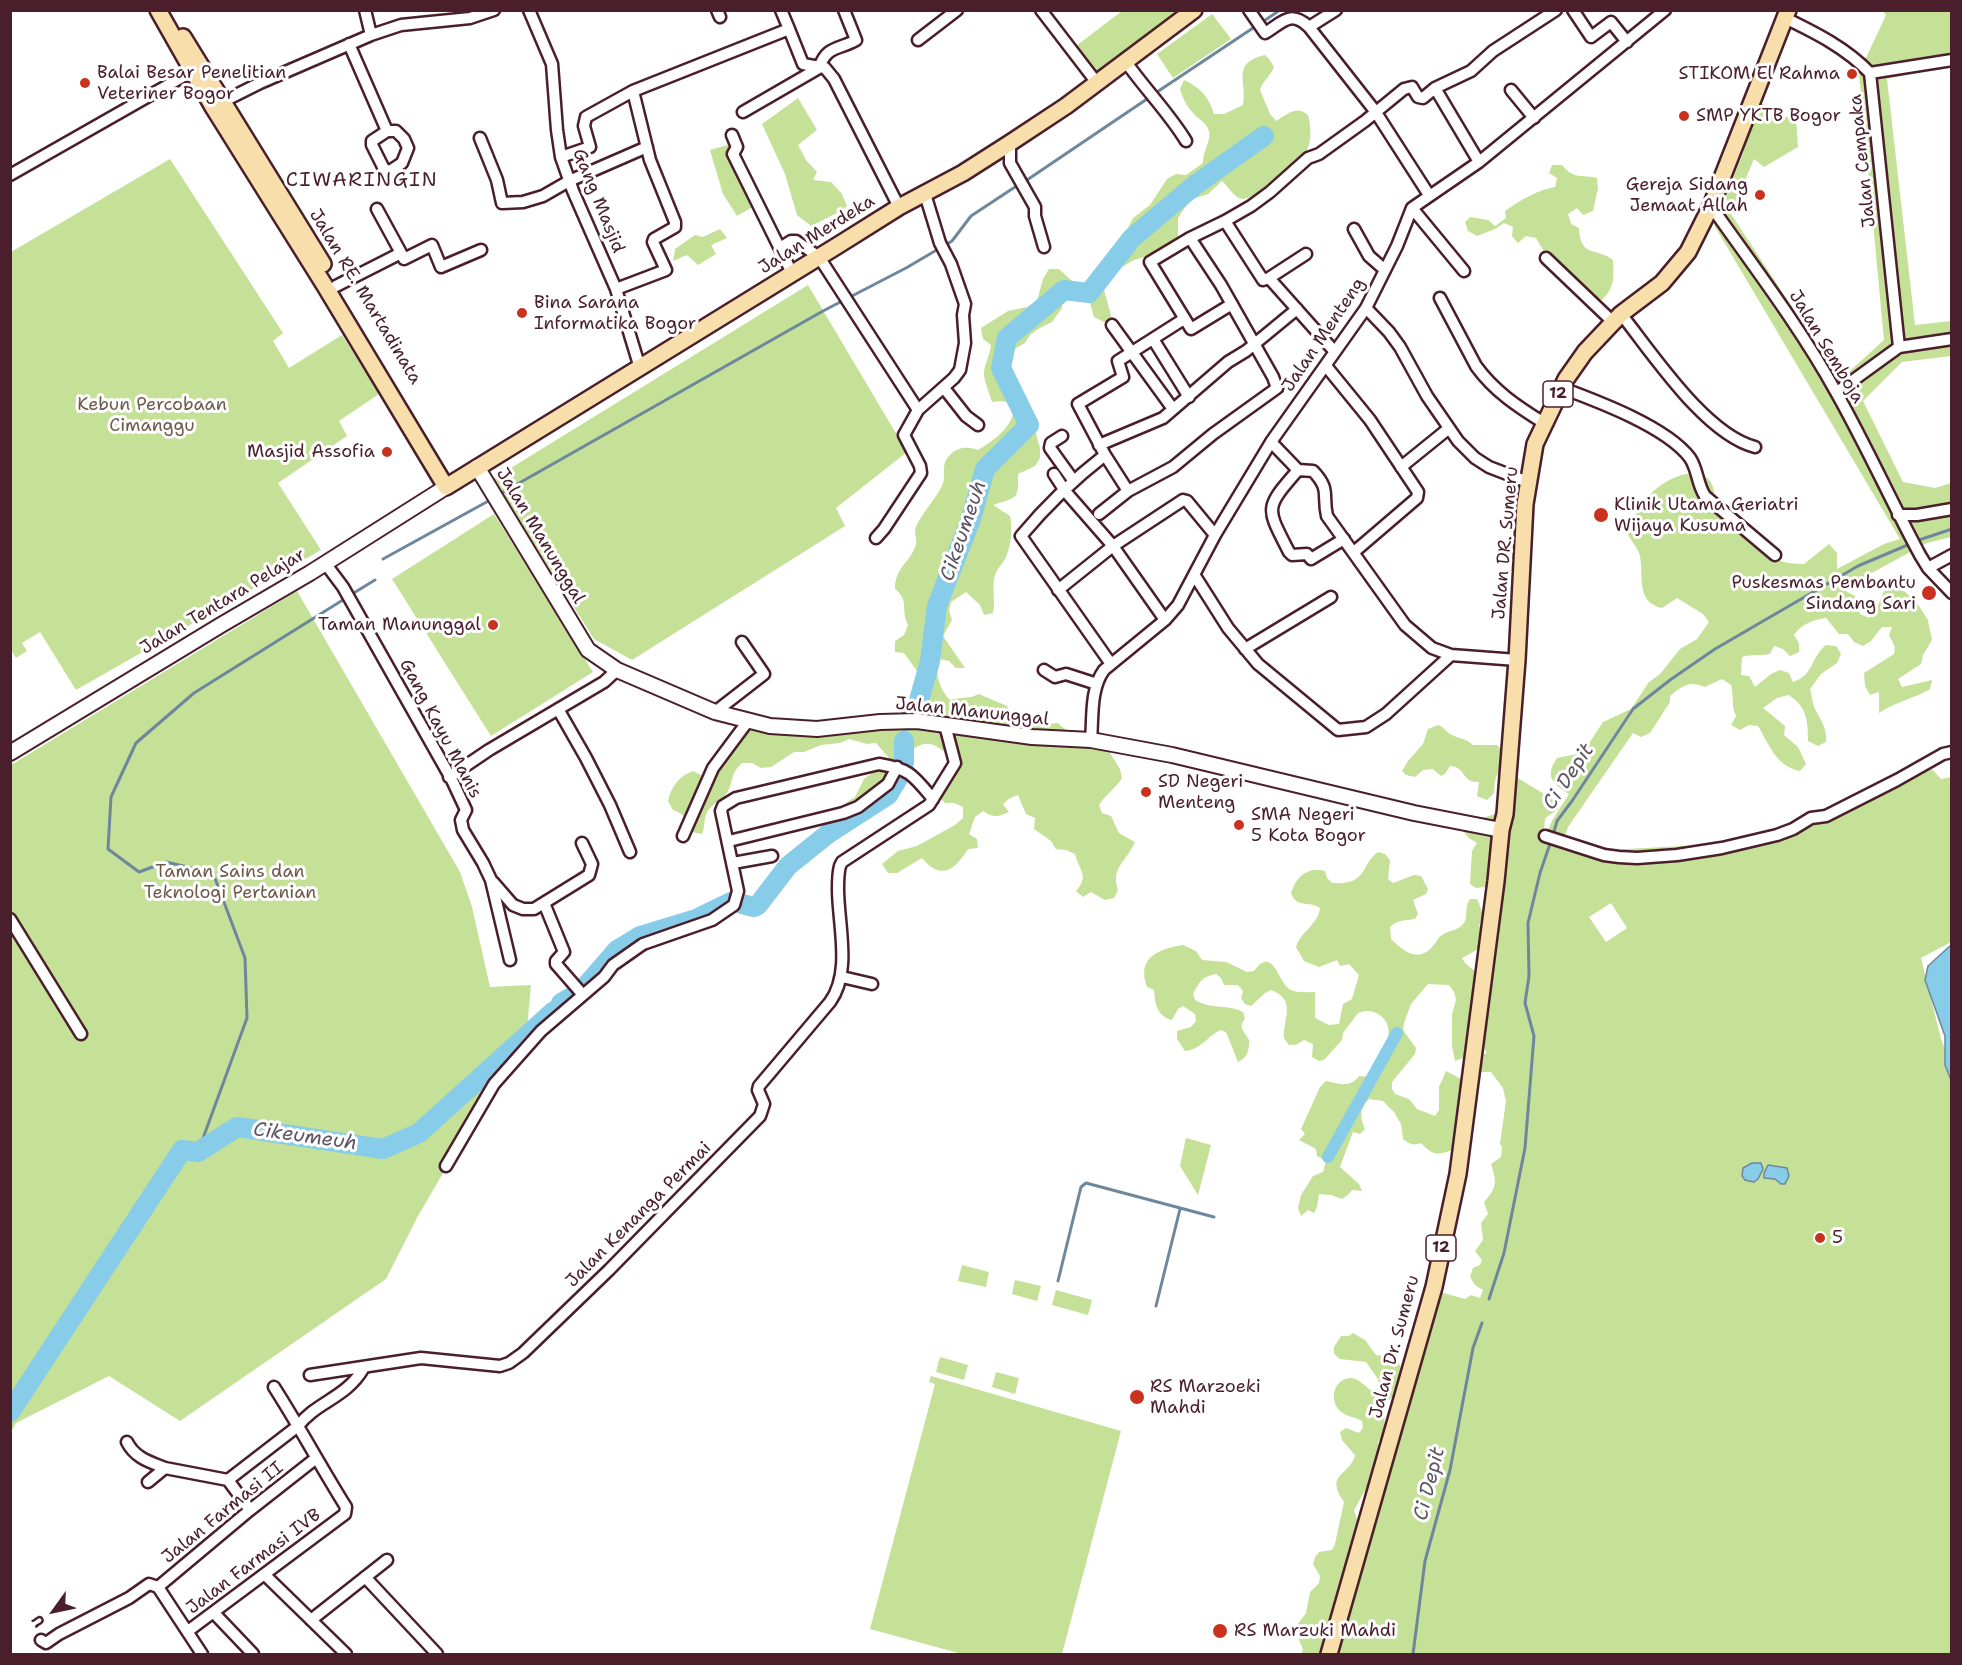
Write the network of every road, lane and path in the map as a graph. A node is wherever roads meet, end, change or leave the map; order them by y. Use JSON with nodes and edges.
{"nodes":[{"id":1,"x":158,"y":10,"type":"edge"},
{"id":2,"x":168,"y":10,"type":"edge"},
{"id":3,"x":365,"y":10,"type":"edge"},
{"id":4,"x":494,"y":10,"type":"edge"},
{"id":5,"x":530,"y":10,"type":"edge"},
{"id":6,"x":781,"y":10,"type":"edge"},
{"id":7,"x":844,"y":10,"type":"edge"},
{"id":8,"x":957,"y":10,"type":"edge"},
{"id":9,"x":1041,"y":10,"type":"edge"},
{"id":10,"x":1194,"y":10,"type":"edge"},
{"id":11,"x":1336,"y":10,"type":"edge"},
{"id":12,"x":1556,"y":10,"type":"edge"},
{"id":13,"x":1573,"y":10,"type":"edge"},
{"id":14,"x":1665,"y":10,"type":"edge"},
{"id":15,"x":1251,"y":14,"type":"edge"},
{"id":16,"x":1540,"y":15,"type":"edge"},
{"id":17,"x":1785,"y":15,"type":"edge"},
{"id":18,"x":1309,"y":27,"type":"junction"},
{"id":19,"x":789,"y":29,"type":"junction"},
{"id":20,"x":371,"y":34,"type":"junction"},
{"id":21,"x":918,"y":40,"type":"dead end"},
{"id":22,"x":1627,"y":42,"type":"junction"},
{"id":23,"x":349,"y":44,"type":"junction"},
{"id":24,"x":1952,"y":60,"type":"edge"},
{"id":25,"x":1126,"y":62,"type":"junction"},
{"id":26,"x":819,"y":68,"type":"junction"},
{"id":27,"x":196,"y":69,"type":"junction"},
{"id":28,"x":1870,"y":73,"type":"junction"},
{"id":29,"x":1097,"y":83,"type":"junction"},
{"id":30,"x":1435,"y":88,"type":"junction"},
{"id":31,"x":1510,"y":90,"type":"dead end"},
{"id":32,"x":633,"y":92,"type":"junction"},
{"id":33,"x":218,"y":104,"type":"junction"},
{"id":34,"x":1375,"y":111,"type":"junction"},
{"id":35,"x":743,"y":112,"type":"dead end"},
{"id":36,"x":1534,"y":118,"type":"junction"},
{"id":37,"x":387,"y":131,"type":"dead end"},
{"id":38,"x":732,"y":135,"type":"dead end"},
{"id":39,"x":480,"y":138,"type":"dead end"},
{"id":40,"x":1186,"y":141,"type":"dead end"},
{"id":41,"x":1010,"y":143,"type":"junction"},
{"id":42,"x":647,"y":147,"type":"junction"},
{"id":43,"x":561,"y":157,"type":"junction"},
{"id":44,"x":1479,"y":162,"type":"junction"},
{"id":45,"x":10,"y":175,"type":"edge"},
{"id":46,"x":569,"y":181,"type":"junction"},
{"id":47,"x":926,"y":194,"type":"junction"},
{"id":48,"x":1429,"y":195,"type":"junction"},
{"id":49,"x":1711,"y":206,"type":"junction"},
{"id":50,"x":899,"y":207,"type":"junction"},
{"id":51,"x":1412,"y":208,"type":"junction"},
{"id":52,"x":376,"y":209,"type":"dead end"},
{"id":53,"x":1225,"y":221,"type":"junction"},
{"id":54,"x":1354,"y":229,"type":"dead end"},
{"id":55,"x":1190,"y":238,"type":"junction"},
{"id":56,"x":1044,"y":247,"type":"dead end"},
{"id":57,"x":780,"y":248,"type":"junction"},
{"id":58,"x":481,"y":250,"type":"dead end"},
{"id":59,"x":401,"y":253,"type":"junction"},
{"id":60,"x":1306,"y":254,"type":"dead end"},
{"id":61,"x":819,"y":257,"type":"junction"},
{"id":62,"x":1546,"y":258,"type":"dead end"},
{"id":63,"x":1385,"y":270,"type":"junction"},
{"id":64,"x":1464,"y":271,"type":"dead end"},
{"id":65,"x":792,"y":273,"type":"junction"},
{"id":66,"x":1269,"y":278,"type":"junction"},
{"id":67,"x":336,"y":286,"type":"junction"},
{"id":68,"x":616,"y":289,"type":"junction"},
{"id":69,"x":1440,"y":298,"type":"dead end"},
{"id":70,"x":1232,"y":304,"type":"junction"},
{"id":71,"x":1366,"y":308,"type":"junction"},
{"id":72,"x":1297,"y":309,"type":"junction"},
{"id":73,"x":1617,"y":318,"type":"junction"},
{"id":74,"x":1184,"y":320,"type":"junction"},
{"id":75,"x":1112,"y":325,"type":"dead end"},
{"id":76,"x":1153,"y":339,"type":"junction"},
{"id":77,"x":1952,"y":339,"type":"edge"},
{"id":78,"x":1254,"y":344,"type":"junction"},
{"id":79,"x":1899,"y":347,"type":"junction"},
{"id":80,"x":1335,"y":352,"type":"junction"},
{"id":81,"x":1133,"y":353,"type":"junction"},
{"id":82,"x":1326,"y":366,"type":"junction"},
{"id":83,"x":640,"y":368,"type":"junction"},
{"id":84,"x":944,"y":388,"type":"junction"},
{"id":85,"x":1562,"y":388,"type":"junction"},
{"id":86,"x":393,"y":391,"type":"junction"},
{"id":87,"x":1837,"y":392,"type":"junction"},
{"id":88,"x":1189,"y":396,"type":"junction"},
{"id":89,"x":918,"y":410,"type":"junction"},
{"id":90,"x":1173,"y":410,"type":"junction"},
{"id":91,"x":1544,"y":423,"type":"junction"},
{"id":92,"x":978,"y":425,"type":"dead end"},
{"id":93,"x":1448,"y":429,"type":"junction"},
{"id":94,"x":1062,"y":436,"type":"dead end"},
{"id":95,"x":1271,"y":442,"type":"junction"},
{"id":96,"x":1099,"y":445,"type":"junction"},
{"id":97,"x":1755,"y":447,"type":"dead end"},
{"id":98,"x":1105,"y":455,"type":"junction"},
{"id":99,"x":477,"y":467,"type":"junction"},
{"id":100,"x":1401,"y":467,"type":"junction"},
{"id":101,"x":1298,"y":470,"type":"junction"},
{"id":102,"x":1054,"y":474,"type":"dead end"},
{"id":103,"x":1073,"y":480,"type":"junction"},
{"id":104,"x":1528,"y":482,"type":"junction"},
{"id":105,"x":450,"y":484,"type":"junction"},
{"id":106,"x":1065,"y":491,"type":"junction"},
{"id":107,"x":1128,"y":491,"type":"junction"},
{"id":108,"x":1952,"y":509,"type":"edge"},
{"id":109,"x":1099,"y":514,"type":"dead end"},
{"id":110,"x":1898,"y":514,"type":"junction"},
{"id":111,"x":1215,"y":535,"type":"junction"},
{"id":112,"x":876,"y":538,"type":"dead end"},
{"id":113,"x":1344,"y":539,"type":"junction"},
{"id":114,"x":1113,"y":546,"type":"junction"},
{"id":115,"x":1354,"y":552,"type":"junction"},
{"id":116,"x":1775,"y":555,"type":"dead end"},
{"id":117,"x":1952,"y":555,"type":"edge"},
{"id":118,"x":325,"y":563,"type":"junction"},
{"id":119,"x":1928,"y":568,"type":"junction"},
{"id":120,"x":1195,"y":576,"type":"junction"},
{"id":121,"x":1058,"y":590,"type":"junction"},
{"id":122,"x":1952,"y":593,"type":"edge"},
{"id":123,"x":1331,"y":597,"type":"dead end"},
{"id":124,"x":1165,"y":620,"type":"junction"},
{"id":125,"x":742,"y":642,"type":"dead end"},
{"id":126,"x":1245,"y":649,"type":"junction"},
{"id":127,"x":1451,"y":654,"type":"junction"},
{"id":128,"x":1517,"y":660,"type":"junction"},
{"id":129,"x":1111,"y":664,"type":"junction"},
{"id":130,"x":617,"y":670,"type":"junction"},
{"id":131,"x":1044,"y":670,"type":"dead end"},
{"id":132,"x":1097,"y":684,"type":"junction"},
{"id":133,"x":558,"y":709,"type":"junction"},
{"id":134,"x":716,"y":712,"type":"junction"},
{"id":135,"x":748,"y":721,"type":"junction"},
{"id":136,"x":945,"y":725,"type":"junction"},
{"id":137,"x":1091,"y":740,"type":"junction"},
{"id":138,"x":1952,"y":752,"type":"edge"},
{"id":139,"x":10,"y":753,"type":"edge"},
{"id":140,"x":897,"y":767,"type":"junction"},
{"id":141,"x":449,"y":777,"type":"junction"},
{"id":142,"x":933,"y":798,"type":"junction"},
{"id":143,"x":1501,"y":831,"type":"junction"},
{"id":144,"x":683,"y":836,"type":"dead end"},
{"id":145,"x":1545,"y":836,"type":"dead end"},
{"id":146,"x":729,"y":841,"type":"junction"},
{"id":147,"x":582,"y":843,"type":"dead end"},
{"id":148,"x":630,"y":852,"type":"dead end"},
{"id":149,"x":772,"y":856,"type":"dead end"},
{"id":150,"x":733,"y":863,"type":"junction"},
{"id":151,"x":491,"y":879,"type":"junction"},
{"id":152,"x":544,"y":903,"type":"junction"},
{"id":153,"x":10,"y":919,"type":"edge"},
{"id":154,"x":510,"y":960,"type":"dead end"},
{"id":155,"x":842,"y":977,"type":"junction"},
{"id":156,"x":872,"y":984,"type":"dead end"},
{"id":157,"x":583,"y":995,"type":"junction"},
{"id":158,"x":81,"y":1034,"type":"dead end"},
{"id":159,"x":446,"y":1166,"type":"dead end"},
{"id":160,"x":363,"y":1369,"type":"junction"},
{"id":161,"x":310,"y":1375,"type":"dead end"},
{"id":162,"x":274,"y":1387,"type":"dead end"},
{"id":163,"x":298,"y":1426,"type":"junction"},
{"id":164,"x":127,"y":1443,"type":"dead end"},
{"id":165,"x":315,"y":1460,"type":"junction"},
{"id":166,"x":165,"y":1467,"type":"junction"},
{"id":167,"x":228,"y":1480,"type":"junction"},
{"id":168,"x":148,"y":1482,"type":"dead end"},
{"id":169,"x":250,"y":1510,"type":"junction"},
{"id":170,"x":387,"y":1560,"type":"dead end"},
{"id":171,"x":265,"y":1575,"type":"junction"},
{"id":172,"x":365,"y":1577,"type":"junction"},
{"id":173,"x":158,"y":1587,"type":"junction"},
{"id":174,"x":214,"y":1613,"type":"junction"},
{"id":175,"x":311,"y":1620,"type":"junction"},
{"id":176,"x":188,"y":1631,"type":"junction"},
{"id":177,"x":41,"y":1640,"type":"dead end"},
{"id":178,"x":202,"y":1654,"type":"edge"},
{"id":179,"x":253,"y":1654,"type":"edge"},
{"id":180,"x":346,"y":1654,"type":"edge"},
{"id":181,"x":437,"y":1654,"type":"edge"},
{"id":182,"x":1329,"y":1654,"type":"edge"}],
"edges":[{"from":1,"to":27,"type":"main road"},
{"from":2,"to":27,"type":"main road","name":"Jalan RE. Martadinata"},
{"from":3,"to":20,"type":"street"},
{"from":4,"to":20,"type":"street"},
{"from":5,"to":43,"type":"street","name":"Gang Masjid"},
{"from":6,"to":19,"type":"street"},
{"from":7,"to":26,"type":"street"},
{"from":8,"to":21,"type":"street"},
{"from":9,"to":29,"type":"street"},
{"from":10,"to":25,"type":"main road","name":"Jalan Merdeka"},
{"from":11,"to":18,"type":"street"},
{"from":12,"to":16,"type":"street"},
{"from":13,"to":22,"type":"street"},
{"from":14,"to":22,"type":"street","name":"Jalan Menteng"},
{"from":15,"to":18,"type":"street"},
{"from":16,"to":30,"type":"street"},
{"from":17,"to":28,"type":"street","name":"Jalan Cempaka"},
{"from":17,"to":49,"type":"main road","name":"Jalan DR. Sumeru","number":"12"},
{"from":18,"to":34,"type":"street"},
{"from":19,"to":26,"type":"street"},
{"from":19,"to":32,"type":"street"},
{"from":20,"to":23,"type":"street"},
{"from":22,"to":36,"type":"street","name":"Jalan Menteng"},
{"from":23,"to":33,"type":"street"},
{"from":23,"to":37,"type":"street"},
{"from":24,"to":28,"type":"street"},
{"from":25,"to":29,"type":"main road","name":"Jalan Merdeka"},
{"from":25,"to":40,"type":"street"},
{"from":26,"to":35,"type":"street"},
{"from":26,"to":50,"type":"street"},
{"from":27,"to":33,"type":"main road","name":"Jalan RE. Martadinata"},
{"from":27,"to":45,"type":"street"},
{"from":28,"to":79,"type":"street","name":"Jalan Cempaka"},
{"from":29,"to":41,"type":"main road","name":"Jalan Merdeka"},
{"from":30,"to":34,"type":"street"},
{"from":30,"to":44,"type":"street"},
{"from":31,"to":36,"type":"street"},
{"from":32,"to":42,"type":"street"},
{"from":32,"to":43,"type":"street"},
{"from":33,"to":67,"type":"main road","name":"Jalan RE. Martadinata"},
{"from":33,"to":86,"type":"main road","name":"Jalan RE. Martadinata"},
{"from":34,"to":48,"type":"street"},
{"from":34,"to":53,"type":"street"},
{"from":36,"to":44,"type":"street","name":"Jalan Menteng"},
{"from":38,"to":57,"type":"street"},
{"from":39,"to":46,"type":"street"},
{"from":41,"to":47,"type":"main road","name":"Jalan Merdeka"},
{"from":41,"to":56,"type":"street"},
{"from":42,"to":46,"type":"street"},
{"from":42,"to":68,"type":"street"},
{"from":43,"to":46,"type":"street","name":"Gang Masjid"},
{"from":44,"to":48,"type":"street","name":"Jalan Menteng"},
{"from":46,"to":68,"type":"street","name":"Gang Masjid"},
{"from":47,"to":50,"type":"main road","name":"Jalan Merdeka"},
{"from":47,"to":84,"type":"street"},
{"from":48,"to":51,"type":"street","name":"Jalan Menteng"},
{"from":49,"to":73,"type":"main road","name":"Jalan DR. Sumeru","number":"12"},
{"from":49,"to":87,"type":"street","name":"Jalan Semboja"},
{"from":50,"to":61,"type":"main road","name":"Jalan Merdeka"},
{"from":51,"to":63,"type":"street","name":"Jalan Menteng"},
{"from":51,"to":64,"type":"street"},
{"from":52,"to":59,"type":"street"},
{"from":53,"to":55,"type":"street"},
{"from":53,"to":66,"type":"street"},
{"from":54,"to":63,"type":"street"},
{"from":55,"to":70,"type":"street"},
{"from":55,"to":74,"type":"street"},
{"from":57,"to":61,"type":"street"},
{"from":57,"to":65,"type":"street"},
{"from":58,"to":59,"type":"street"},
{"from":59,"to":67,"type":"street"},
{"from":60,"to":66,"type":"street"},
{"from":61,"to":65,"type":"main road","name":"Jalan Merdeka"},
{"from":61,"to":89,"type":"street"},
{"from":62,"to":73,"type":"street"},
{"from":63,"to":71,"type":"street","name":"Jalan Menteng"},
{"from":65,"to":83,"type":"main road","name":"Jalan Merdeka"},
{"from":66,"to":72,"type":"street"},
{"from":67,"to":86,"type":"main road","name":"Jalan RE. Martadinata"},
{"from":68,"to":83,"type":"street","name":"Gang Masjid"},
{"from":69,"to":91,"type":"street"},
{"from":70,"to":74,"type":"street"},
{"from":70,"to":78,"type":"street"},
{"from":71,"to":80,"type":"street","name":"Jalan Menteng"},
{"from":71,"to":93,"type":"street"},
{"from":72,"to":78,"type":"street"},
{"from":72,"to":80,"type":"street"},
{"from":73,"to":85,"type":"main road","name":"Jalan DR. Sumeru","number":"12"},
{"from":73,"to":97,"type":"street"},
{"from":74,"to":76,"type":"street"},
{"from":75,"to":81,"type":"street"},
{"from":76,"to":81,"type":"street"},
{"from":76,"to":88,"type":"street"},
{"from":77,"to":79,"type":"street"},
{"from":78,"to":88,"type":"street"},
{"from":78,"to":107,"type":"street"},
{"from":79,"to":87,"type":"street"},
{"from":80,"to":82,"type":"street","name":"Jalan Menteng"},
{"from":81,"to":90,"type":"street"},
{"from":81,"to":96,"type":"street"},
{"from":82,"to":95,"type":"street","name":"Jalan Menteng"},
{"from":82,"to":100,"type":"street"},
{"from":83,"to":99,"type":"main road","name":"Jalan Merdeka"},
{"from":84,"to":89,"type":"street"},
{"from":84,"to":92,"type":"street"},
{"from":85,"to":91,"type":"main road","name":"Jalan DR. Sumeru","number":"12"},
{"from":85,"to":116,"type":"street"},
{"from":86,"to":105,"type":"main road","name":"Jalan RE. Martadinata"},
{"from":87,"to":110,"type":"street","name":"Jalan Semboja"},
{"from":88,"to":90,"type":"street"},
{"from":89,"to":112,"type":"street"},
{"from":90,"to":96,"type":"street"},
{"from":91,"to":104,"type":"main road","name":"Jalan DR. Sumeru","number":"12"},
{"from":93,"to":100,"type":"street"},
{"from":93,"to":104,"type":"street"},
{"from":94,"to":103,"type":"street"},
{"from":95,"to":101,"type":"street"},
{"from":95,"to":111,"type":"street","name":"Jalan Menteng"},
{"from":96,"to":98,"type":"street"},
{"from":98,"to":103,"type":"street"},
{"from":98,"to":107,"type":"street"},
{"from":99,"to":105,"type":"main road","name":"Jalan Merdeka"},
{"from":99,"to":130,"type":"street","name":"Jalan Manunggal"},
{"from":100,"to":115,"type":"street"},
{"from":101,"to":113,"type":"street"},
{"from":101,"to":113,"type":"street"},
{"from":102,"to":106,"type":"street"},
{"from":103,"to":106,"type":"street"},
{"from":104,"to":128,"type":"main road","name":"Jalan DR. Sumeru","number":"12"},
{"from":105,"to":118,"type":"street","name":"Jalan Tentara Pelajar"},
{"from":106,"to":114,"type":"street"},
{"from":106,"to":121,"type":"street"},
{"from":107,"to":109,"type":"street"},
{"from":108,"to":110,"type":"street"},
{"from":110,"to":119,"type":"street","name":"Jalan Semboja"},
{"from":111,"to":114,"type":"street"},
{"from":111,"to":120,"type":"street","name":"Jalan Menteng"},
{"from":113,"to":115,"type":"street"},
{"from":114,"to":121,"type":"street"},
{"from":114,"to":124,"type":"street"},
{"from":115,"to":127,"type":"street"},
{"from":117,"to":119,"type":"street"},
{"from":118,"to":139,"type":"street","name":"Jalan Tentara Pelajar"},
{"from":118,"to":141,"type":"street","name":"Gang Kayu Manis"},
{"from":119,"to":122,"type":"street","name":"Jalan Semboja"},
{"from":120,"to":124,"type":"street","name":"Jalan Menteng"},
{"from":120,"to":126,"type":"street"},
{"from":121,"to":129,"type":"street"},
{"from":123,"to":126,"type":"street"},
{"from":124,"to":129,"type":"street","name":"Jalan Menteng"},
{"from":125,"to":134,"type":"street"},
{"from":126,"to":127,"type":"street"},
{"from":127,"to":128,"type":"street"},
{"from":128,"to":143,"type":"main road","name":"Jalan DR. Sumeru","number":"12"},
{"from":129,"to":132,"type":"street","name":"Jalan Menteng"},
{"from":130,"to":133,"type":"street"},
{"from":130,"to":134,"type":"street","name":"Jalan Manunggal"},
{"from":131,"to":132,"type":"street"},
{"from":132,"to":137,"type":"street","name":"Jalan Menteng"},
{"from":133,"to":141,"type":"street"},
{"from":133,"to":148,"type":"street"},
{"from":134,"to":135,"type":"street","name":"Jalan Manunggal"},
{"from":135,"to":136,"type":"street","name":"Jalan Manunggal"},
{"from":135,"to":144,"type":"street"},
{"from":136,"to":137,"type":"street","name":"Jalan Manunggal"},
{"from":136,"to":142,"type":"street","name":"Jalan Kenanga Permai"},
{"from":137,"to":143,"type":"street","name":"Jalan Manunggal"},
{"from":138,"to":145,"type":"street"},
{"from":140,"to":142,"type":"street"},
{"from":140,"to":146,"type":"street"},
{"from":140,"to":146,"type":"street"},
{"from":141,"to":151,"type":"street","name":"Gang Kayu Manis"},
{"from":142,"to":155,"type":"street","name":"Jalan Kenanga Permai"},
{"from":143,"to":182,"type":"main road","name":"Jalan Dr. Sumeru","number":"12"},
{"from":146,"to":150,"type":"street"},
{"from":147,"to":152,"type":"street"},
{"from":149,"to":150,"type":"street"},
{"from":150,"to":157,"type":"street"},
{"from":151,"to":152,"type":"street"},
{"from":151,"to":154,"type":"street","name":"Gang Kayu Manis"},
{"from":152,"to":157,"type":"street"},
{"from":153,"to":158,"type":"street"},
{"from":155,"to":156,"type":"street"},
{"from":155,"to":160,"type":"street","name":"Jalan Kenanga Permai"},
{"from":157,"to":159,"type":"street"},
{"from":160,"to":161,"type":"street","name":"Jalan Kenanga Permai"},
{"from":160,"to":163,"type":"street"},
{"from":162,"to":163,"type":"street"},
{"from":163,"to":165,"type":"street"},
{"from":163,"to":167,"type":"street"},
{"from":164,"to":166,"type":"street"},
{"from":165,"to":169,"type":"street","name":"Jalan Farmasi II"},
{"from":165,"to":171,"type":"street","name":"Jalan Farmasi IVB"},
{"from":166,"to":167,"type":"street"},
{"from":166,"to":168,"type":"street"},
{"from":167,"to":169,"type":"street"},
{"from":169,"to":173,"type":"street","name":"Jalan Farmasi II"},
{"from":170,"to":172,"type":"street"},
{"from":171,"to":174,"type":"street","name":"Jalan Farmasi IVB"},
{"from":171,"to":175,"type":"street"},
{"from":172,"to":175,"type":"street"},
{"from":172,"to":181,"type":"street"},
{"from":173,"to":176,"type":"street","name":"Jalan Farmasi II"},
{"from":173,"to":177,"type":"street"},
{"from":174,"to":176,"type":"street","name":"Jalan Farmasi IVB"},
{"from":174,"to":179,"type":"street"},
{"from":175,"to":180,"type":"street"},
{"from":176,"to":178,"type":"street","name":"Jalan Farmasi II"}]}
